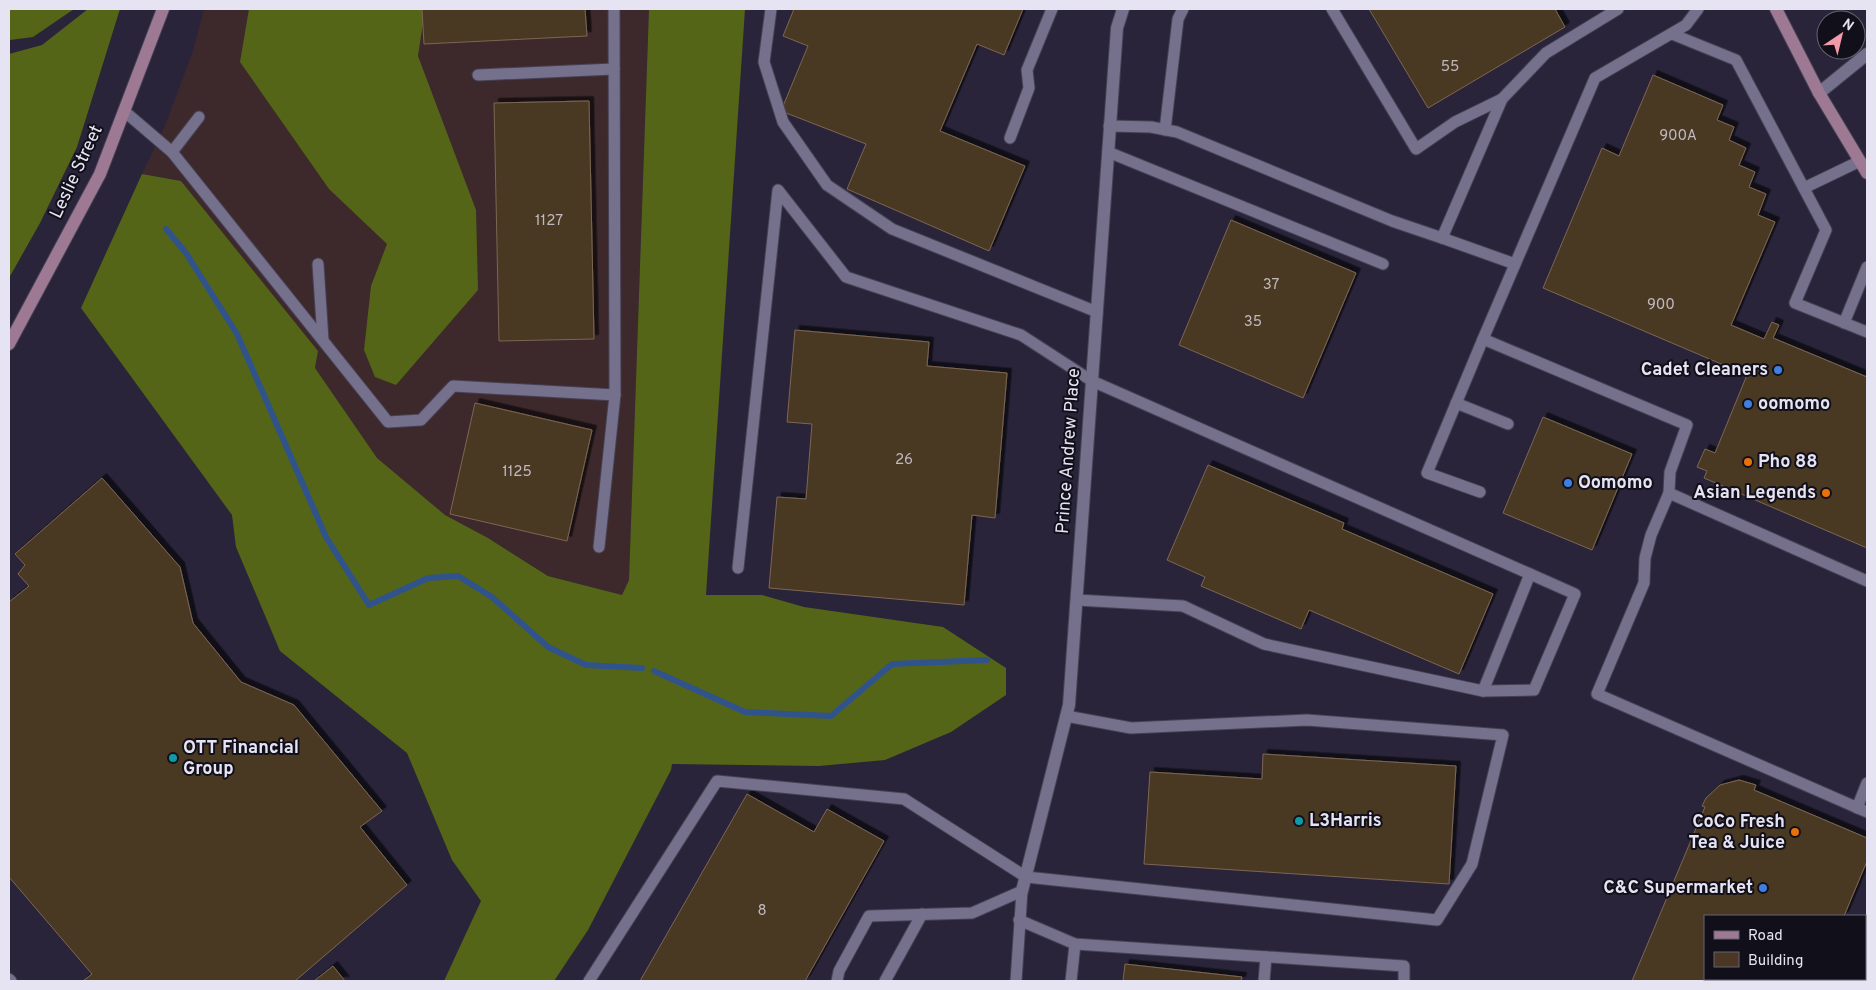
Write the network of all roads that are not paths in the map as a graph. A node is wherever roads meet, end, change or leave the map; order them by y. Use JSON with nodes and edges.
{"nodes":[{"id":1,"x":163,"y":9,"type":"edge"},
{"id":2,"x":614,"y":9,"type":"edge"},
{"id":3,"x":771,"y":9,"type":"edge"},
{"id":4,"x":1052,"y":9,"type":"edge"},
{"id":5,"x":1182,"y":9,"type":"edge"},
{"id":6,"x":1332,"y":9,"type":"edge"},
{"id":7,"x":1618,"y":9,"type":"edge"},
{"id":8,"x":1698,"y":9,"type":"edge"},
{"id":9,"x":1776,"y":9,"type":"edge"},
{"id":10,"x":1121,"y":10,"type":"edge"},
{"id":11,"x":1672,"y":34,"type":"junction"},
{"id":12,"x":1867,"y":54,"type":"edge"},
{"id":13,"x":614,"y":69,"type":"junction"},
{"id":14,"x":478,"y":75,"type":"dead end"},
{"id":15,"x":1819,"y":93,"type":"junction"},
{"id":16,"x":1502,"y":99,"type":"junction"},
{"id":17,"x":124,"y":111,"type":"junction"},
{"id":18,"x":199,"y":117,"type":"dead end"},
{"id":19,"x":1109,"y":126,"type":"junction"},
{"id":20,"x":1165,"y":130,"type":"junction"},
{"id":21,"x":1010,"y":138,"type":"dead end"},
{"id":22,"x":172,"y":152,"type":"junction"},
{"id":23,"x":1108,"y":152,"type":"junction"},
{"id":24,"x":1860,"y":161,"type":"junction"},
{"id":25,"x":1867,"y":173,"type":"edge"},
{"id":26,"x":1804,"y":188,"type":"junction"},
{"id":27,"x":1442,"y":238,"type":"junction"},
{"id":28,"x":318,"y":264,"type":"dead end"},
{"id":29,"x":1383,"y":264,"type":"dead end"},
{"id":30,"x":1515,"y":264,"type":"junction"},
{"id":31,"x":1867,"y":267,"type":"edge"},
{"id":32,"x":1097,"y":312,"type":"junction"},
{"id":33,"x":1844,"y":323,"type":"junction"},
{"id":34,"x":1867,"y":332,"type":"edge"},
{"id":35,"x":1483,"y":339,"type":"junction"},
{"id":36,"x":322,"y":340,"type":"junction"},
{"id":37,"x":9,"y":344,"type":"edge"},
{"id":38,"x":1092,"y":381,"type":"junction"},
{"id":39,"x":615,"y":395,"type":"junction"},
{"id":40,"x":1456,"y":403,"type":"junction"},
{"id":41,"x":1508,"y":424,"type":"dead end"},
{"id":42,"x":1480,"y":492,"type":"dead end"},
{"id":43,"x":1669,"y":493,"type":"junction"},
{"id":44,"x":600,"y":547,"type":"dead end"},
{"id":45,"x":738,"y":568,"type":"dead end"},
{"id":46,"x":1530,"y":574,"type":"junction"},
{"id":47,"x":1867,"y":581,"type":"edge"},
{"id":48,"x":1076,"y":600,"type":"junction"},
{"id":49,"x":1483,"y":691,"type":"junction"},
{"id":50,"x":1066,"y":716,"type":"junction"},
{"id":51,"x":1867,"y":783,"type":"edge"},
{"id":52,"x":1862,"y":810,"type":"edge"},
{"id":53,"x":1026,"y":877,"type":"junction"},
{"id":54,"x":1022,"y":890,"type":"junction"},
{"id":55,"x":922,"y":914,"type":"junction"},
{"id":56,"x":1020,"y":920,"type":"junction"},
{"id":57,"x":1075,"y":944,"type":"junction"},
{"id":58,"x":1266,"y":957,"type":"junction"},
{"id":59,"x":589,"y":981,"type":"edge"},
{"id":60,"x":836,"y":981,"type":"edge"},
{"id":61,"x":885,"y":981,"type":"edge"},
{"id":62,"x":1016,"y":981,"type":"edge"},
{"id":63,"x":1071,"y":981,"type":"edge"},
{"id":64,"x":1264,"y":981,"type":"edge"},
{"id":65,"x":1404,"y":981,"type":"edge"}],
"edges":[{"from":1,"to":17,"type":"main road","name":"Leslie Street"},
{"from":2,"to":13,"type":"lane"},
{"from":3,"to":32,"type":"lane"},
{"from":4,"to":21,"type":"lane"},
{"from":5,"to":20,"type":"lane"},
{"from":6,"to":16,"type":"lane"},
{"from":7,"to":16,"type":"lane"},
{"from":8,"to":11,"type":"lane"},
{"from":9,"to":15,"type":"main road"},
{"from":10,"to":19,"type":"street","name":"Prince Andrew Place"},
{"from":11,"to":26,"type":"lane"},
{"from":11,"to":30,"type":"lane"},
{"from":12,"to":15,"type":"street"},
{"from":13,"to":14,"type":"lane"},
{"from":13,"to":39,"type":"lane"},
{"from":15,"to":24,"type":"main road"},
{"from":16,"to":27,"type":"lane"},
{"from":17,"to":22,"type":"lane"},
{"from":17,"to":37,"type":"main road","name":"Leslie Street"},
{"from":18,"to":22,"type":"lane"},
{"from":19,"to":20,"type":"lane"},
{"from":19,"to":23,"type":"street","name":"Prince Andrew Place"},
{"from":20,"to":27,"type":"lane"},
{"from":22,"to":36,"type":"lane"},
{"from":23,"to":29,"type":"lane"},
{"from":23,"to":32,"type":"street","name":"Prince Andrew Place"},
{"from":24,"to":25,"type":"main road"},
{"from":24,"to":26,"type":"lane"},
{"from":26,"to":33,"type":"lane"},
{"from":27,"to":30,"type":"lane"},
{"from":28,"to":36,"type":"lane"},
{"from":30,"to":35,"type":"lane"},
{"from":31,"to":33,"type":"lane"},
{"from":32,"to":38,"type":"street","name":"Prince Andrew Place"},
{"from":33,"to":34,"type":"lane"},
{"from":35,"to":40,"type":"lane"},
{"from":35,"to":43,"type":"lane"},
{"from":36,"to":39,"type":"lane"},
{"from":38,"to":45,"type":"lane"},
{"from":38,"to":46,"type":"lane"},
{"from":38,"to":48,"type":"street","name":"Prince Andrew Place"},
{"from":39,"to":44,"type":"lane"},
{"from":40,"to":41,"type":"lane"},
{"from":40,"to":42,"type":"lane"},
{"from":43,"to":47,"type":"lane"},
{"from":43,"to":52,"type":"lane"},
{"from":46,"to":49,"type":"lane"},
{"from":46,"to":49,"type":"lane"},
{"from":48,"to":49,"type":"lane"},
{"from":48,"to":50,"type":"street","name":"Prince Andrew Place"},
{"from":50,"to":53,"type":"street","name":"Prince Andrew Place"},
{"from":50,"to":53,"type":"lane"},
{"from":51,"to":52,"type":"lane"},
{"from":53,"to":54,"type":"street","name":"Prince Andrew Place"},
{"from":53,"to":59,"type":"lane"},
{"from":54,"to":55,"type":"lane"},
{"from":54,"to":56,"type":"lane"},
{"from":55,"to":60,"type":"lane"},
{"from":55,"to":61,"type":"lane"},
{"from":56,"to":57,"type":"lane"},
{"from":56,"to":62,"type":"lane"},
{"from":57,"to":58,"type":"lane"},
{"from":57,"to":63,"type":"lane"},
{"from":58,"to":64,"type":"lane"},
{"from":58,"to":65,"type":"lane"}]}
